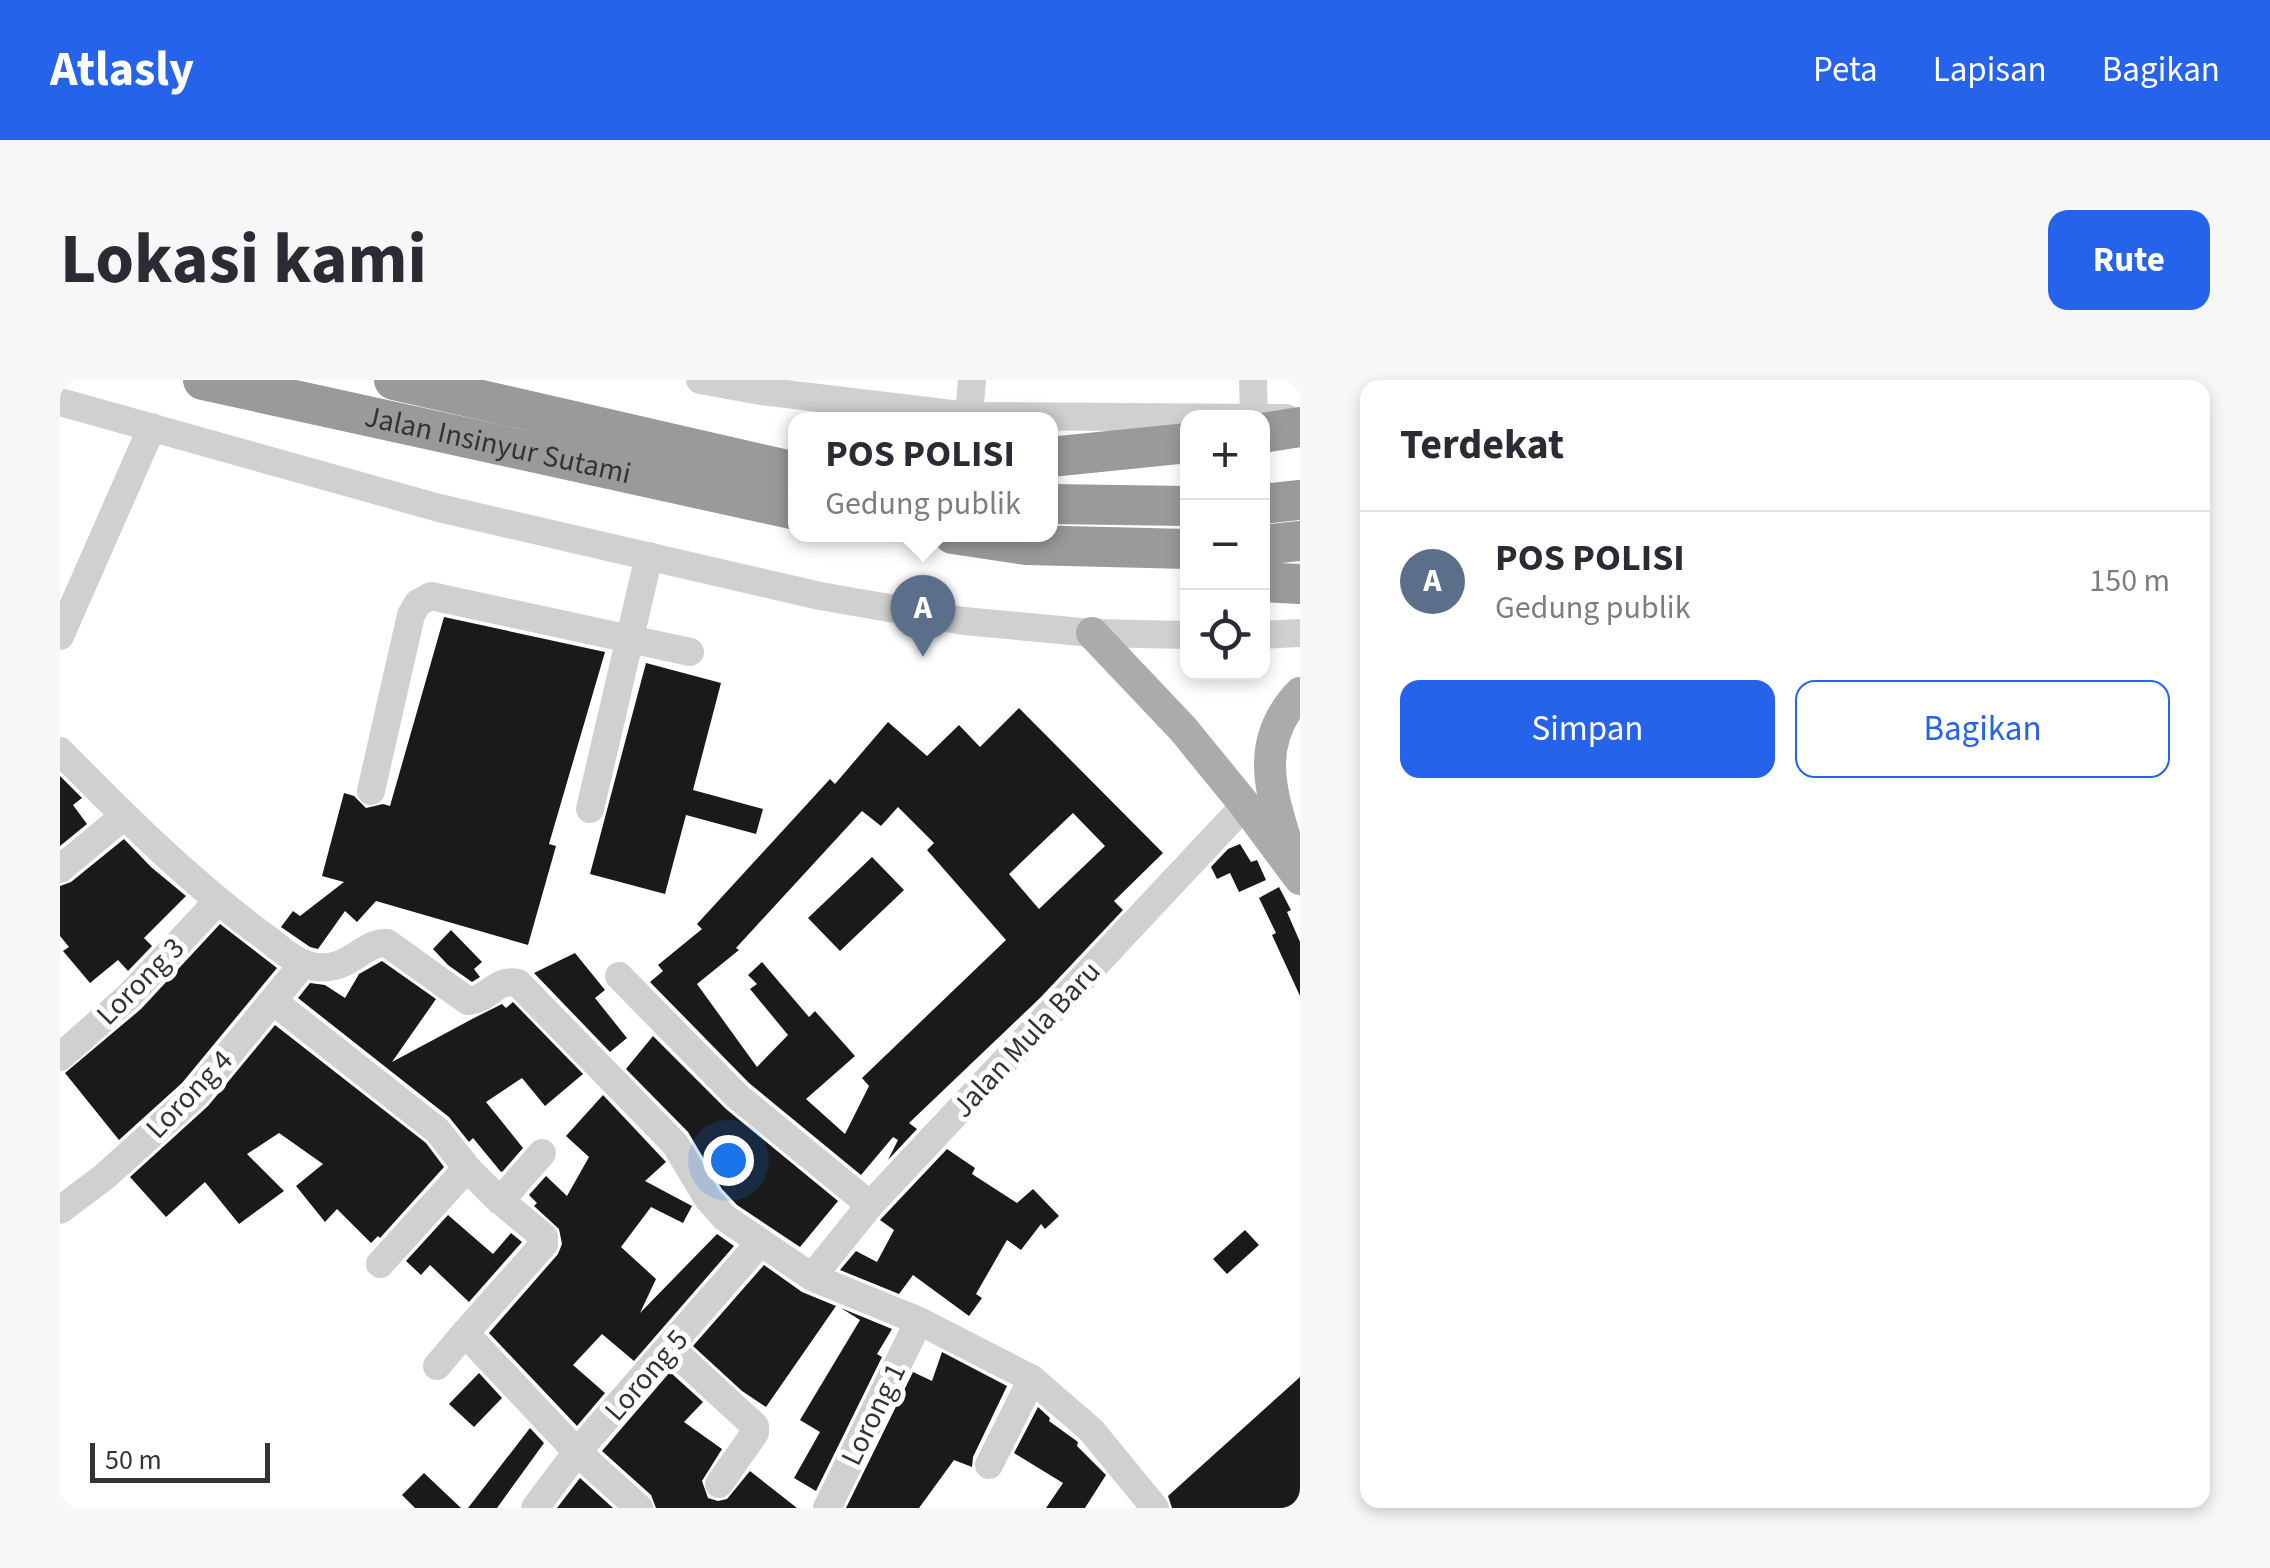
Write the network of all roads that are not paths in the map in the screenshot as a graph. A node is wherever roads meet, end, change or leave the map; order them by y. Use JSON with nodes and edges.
{"nodes":[{"id":1,"x":203,"y":380,"type":"edge"},
{"id":2,"x":394,"y":380,"type":"edge"},
{"id":3,"x":700,"y":380,"type":"edge"},
{"id":4,"x":972,"y":380,"type":"edge"},
{"id":5,"x":1253,"y":380,"type":"edge"},
{"id":6,"x":60,"y":402,"type":"edge"},
{"id":7,"x":1254,"y":410,"type":"edge"},
{"id":8,"x":936,"y":412,"type":"edge"},
{"id":9,"x":969,"y":412,"type":"edge"},
{"id":10,"x":1058,"y":416,"type":"edge"},
{"id":11,"x":1180,"y":416,"type":"edge"},
{"id":12,"x":1270,"y":417,"type":"edge"},
{"id":13,"x":1300,"y":418,"type":"edge"},
{"id":14,"x":589,"y":426,"type":"junction"},
{"id":15,"x":152,"y":427,"type":"junction"},
{"id":16,"x":1300,"y":427,"type":"edge"},
{"id":17,"x":1270,"y":431,"type":"edge"},
{"id":18,"x":1180,"y":444,"type":"edge"},
{"id":19,"x":788,"y":451,"type":"edge"},
{"id":20,"x":1058,"y":457,"type":"edge"},
{"id":21,"x":788,"y":470,"type":"edge"},
{"id":22,"x":1300,"y":500,"type":"edge"},
{"id":23,"x":1270,"y":503,"type":"edge"},
{"id":24,"x":1058,"y":504,"type":"edge"},
{"id":25,"x":1180,"y":506,"type":"edge"},
{"id":26,"x":788,"y":508,"type":"edge"},
{"id":27,"x":1300,"y":541,"type":"edge"},
{"id":28,"x":1006,"y":542,"type":"edge"},
{"id":29,"x":1270,"y":544,"type":"edge"},
{"id":30,"x":1026,"y":545,"type":"junction"},
{"id":31,"x":1180,"y":549,"type":"edge"},
{"id":32,"x":648,"y":556,"type":"junction"},
{"id":33,"x":1180,"y":573,"type":"edge"},
{"id":34,"x":1270,"y":582,"type":"edge"},
{"id":35,"x":1300,"y":584,"type":"edge"},
{"id":36,"x":1092,"y":633,"type":"junction"},
{"id":37,"x":1300,"y":633,"type":"edge"},
{"id":38,"x":1180,"y":635,"type":"edge"},
{"id":39,"x":1270,"y":635,"type":"edge"},
{"id":40,"x":60,"y":636,"type":"edge"},
{"id":41,"x":631,"y":640,"type":"junction"},
{"id":42,"x":690,"y":652,"type":"dead end"},
{"id":43,"x":1300,"y":692,"type":"edge"},
{"id":44,"x":60,"y":751,"type":"edge"},
{"id":45,"x":371,"y":790,"type":"dead end"},
{"id":46,"x":1246,"y":805,"type":"junction"},
{"id":47,"x":590,"y":809,"type":"dead end"},
{"id":48,"x":124,"y":816,"type":"junction"},
{"id":49,"x":1295,"y":851,"type":"edge"},
{"id":50,"x":60,"y":869,"type":"edge"},
{"id":51,"x":217,"y":902,"type":"junction"},
{"id":52,"x":302,"y":964,"type":"junction"},
{"id":53,"x":619,"y":976,"type":"dead end"},
{"id":54,"x":273,"y":1001,"type":"junction"},
{"id":55,"x":60,"y":1057,"type":"edge"},
{"id":56,"x":542,"y":1153,"type":"dead end"},
{"id":57,"x":467,"y":1168,"type":"junction"},
{"id":58,"x":500,"y":1201,"type":"junction"},
{"id":59,"x":870,"y":1205,"type":"junction"},
{"id":60,"x":60,"y":1210,"type":"edge"},
{"id":61,"x":759,"y":1244,"type":"junction"},
{"id":62,"x":380,"y":1264,"type":"dead end"},
{"id":63,"x":812,"y":1277,"type":"junction"},
{"id":64,"x":919,"y":1321,"type":"junction"},
{"id":65,"x":464,"y":1333,"type":"junction"},
{"id":66,"x":670,"y":1348,"type":"junction"},
{"id":67,"x":437,"y":1366,"type":"dead end"},
{"id":68,"x":1032,"y":1379,"type":"junction"},
{"id":69,"x":577,"y":1452,"type":"junction"},
{"id":70,"x":990,"y":1465,"type":"dead end"},
{"id":71,"x":719,"y":1484,"type":"dead end"},
{"id":72,"x":535,"y":1508,"type":"edge"},
{"id":73,"x":639,"y":1508,"type":"edge"},
{"id":74,"x":827,"y":1508,"type":"edge"},
{"id":75,"x":1155,"y":1508,"type":"edge"}],
"edges":[{"from":1,"to":26,"type":"highway","name":"Jalan Insinyur Sutami"},
{"from":2,"to":14,"type":"highway","name":"Jalan Insinyur Sutami"},
{"from":3,"to":8,"type":"street"},
{"from":4,"to":9,"type":"street"},
{"from":5,"to":7,"type":"street"},
{"from":6,"to":15,"type":"street"},
{"from":10,"to":11,"type":"street"},
{"from":12,"to":13,"type":"street"},
{"from":14,"to":19,"type":"highway"},
{"from":14,"to":21,"type":"highway","name":"Jalan Insinyur Sutami"},
{"from":15,"to":32,"type":"street"},
{"from":15,"to":40,"type":"street"},
{"from":16,"to":17,"type":"highway"},
{"from":18,"to":20,"type":"highway"},
{"from":22,"to":23,"type":"highway"},
{"from":24,"to":25,"type":"highway"},
{"from":27,"to":29,"type":"highway"},
{"from":28,"to":30,"type":"highway"},
{"from":30,"to":31,"type":"highway"},
{"from":30,"to":33,"type":"highway"},
{"from":32,"to":36,"type":"street"},
{"from":32,"to":41,"type":"street"},
{"from":34,"to":35,"type":"highway"},
{"from":36,"to":38,"type":"street"},
{"from":36,"to":46,"type":"main road"},
{"from":37,"to":39,"type":"street"},
{"from":41,"to":42,"type":"street"},
{"from":41,"to":45,"type":"street"},
{"from":41,"to":47,"type":"street"},
{"from":43,"to":49,"type":"main road"},
{"from":44,"to":48,"type":"street"},
{"from":46,"to":49,"type":"main road"},
{"from":46,"to":59,"type":"street","name":"Jalan Mula Baru"},
{"from":48,"to":50,"type":"street"},
{"from":48,"to":51,"type":"street"},
{"from":51,"to":52,"type":"street"},
{"from":51,"to":55,"type":"street","name":"Lorong 3"},
{"from":52,"to":54,"type":"street","name":"Lorong 4"},
{"from":52,"to":61,"type":"street"},
{"from":53,"to":59,"type":"street"},
{"from":54,"to":57,"type":"street"},
{"from":54,"to":60,"type":"street","name":"Lorong 4"},
{"from":56,"to":58,"type":"street"},
{"from":57,"to":58,"type":"street"},
{"from":57,"to":62,"type":"street"},
{"from":58,"to":65,"type":"street"},
{"from":59,"to":63,"type":"street","name":"Jalan Mula Baru"},
{"from":61,"to":63,"type":"street"},
{"from":61,"to":66,"type":"street","name":"Lorong 5"},
{"from":63,"to":64,"type":"street"},
{"from":64,"to":68,"type":"street"},
{"from":64,"to":74,"type":"street","name":"Lorong 1"},
{"from":65,"to":67,"type":"street"},
{"from":65,"to":69,"type":"street"},
{"from":66,"to":69,"type":"street","name":"Lorong 5"},
{"from":66,"to":71,"type":"street"},
{"from":68,"to":70,"type":"street"},
{"from":68,"to":75,"type":"street"},
{"from":69,"to":72,"type":"street","name":"Lorong 5"},
{"from":69,"to":73,"type":"street"}]}
